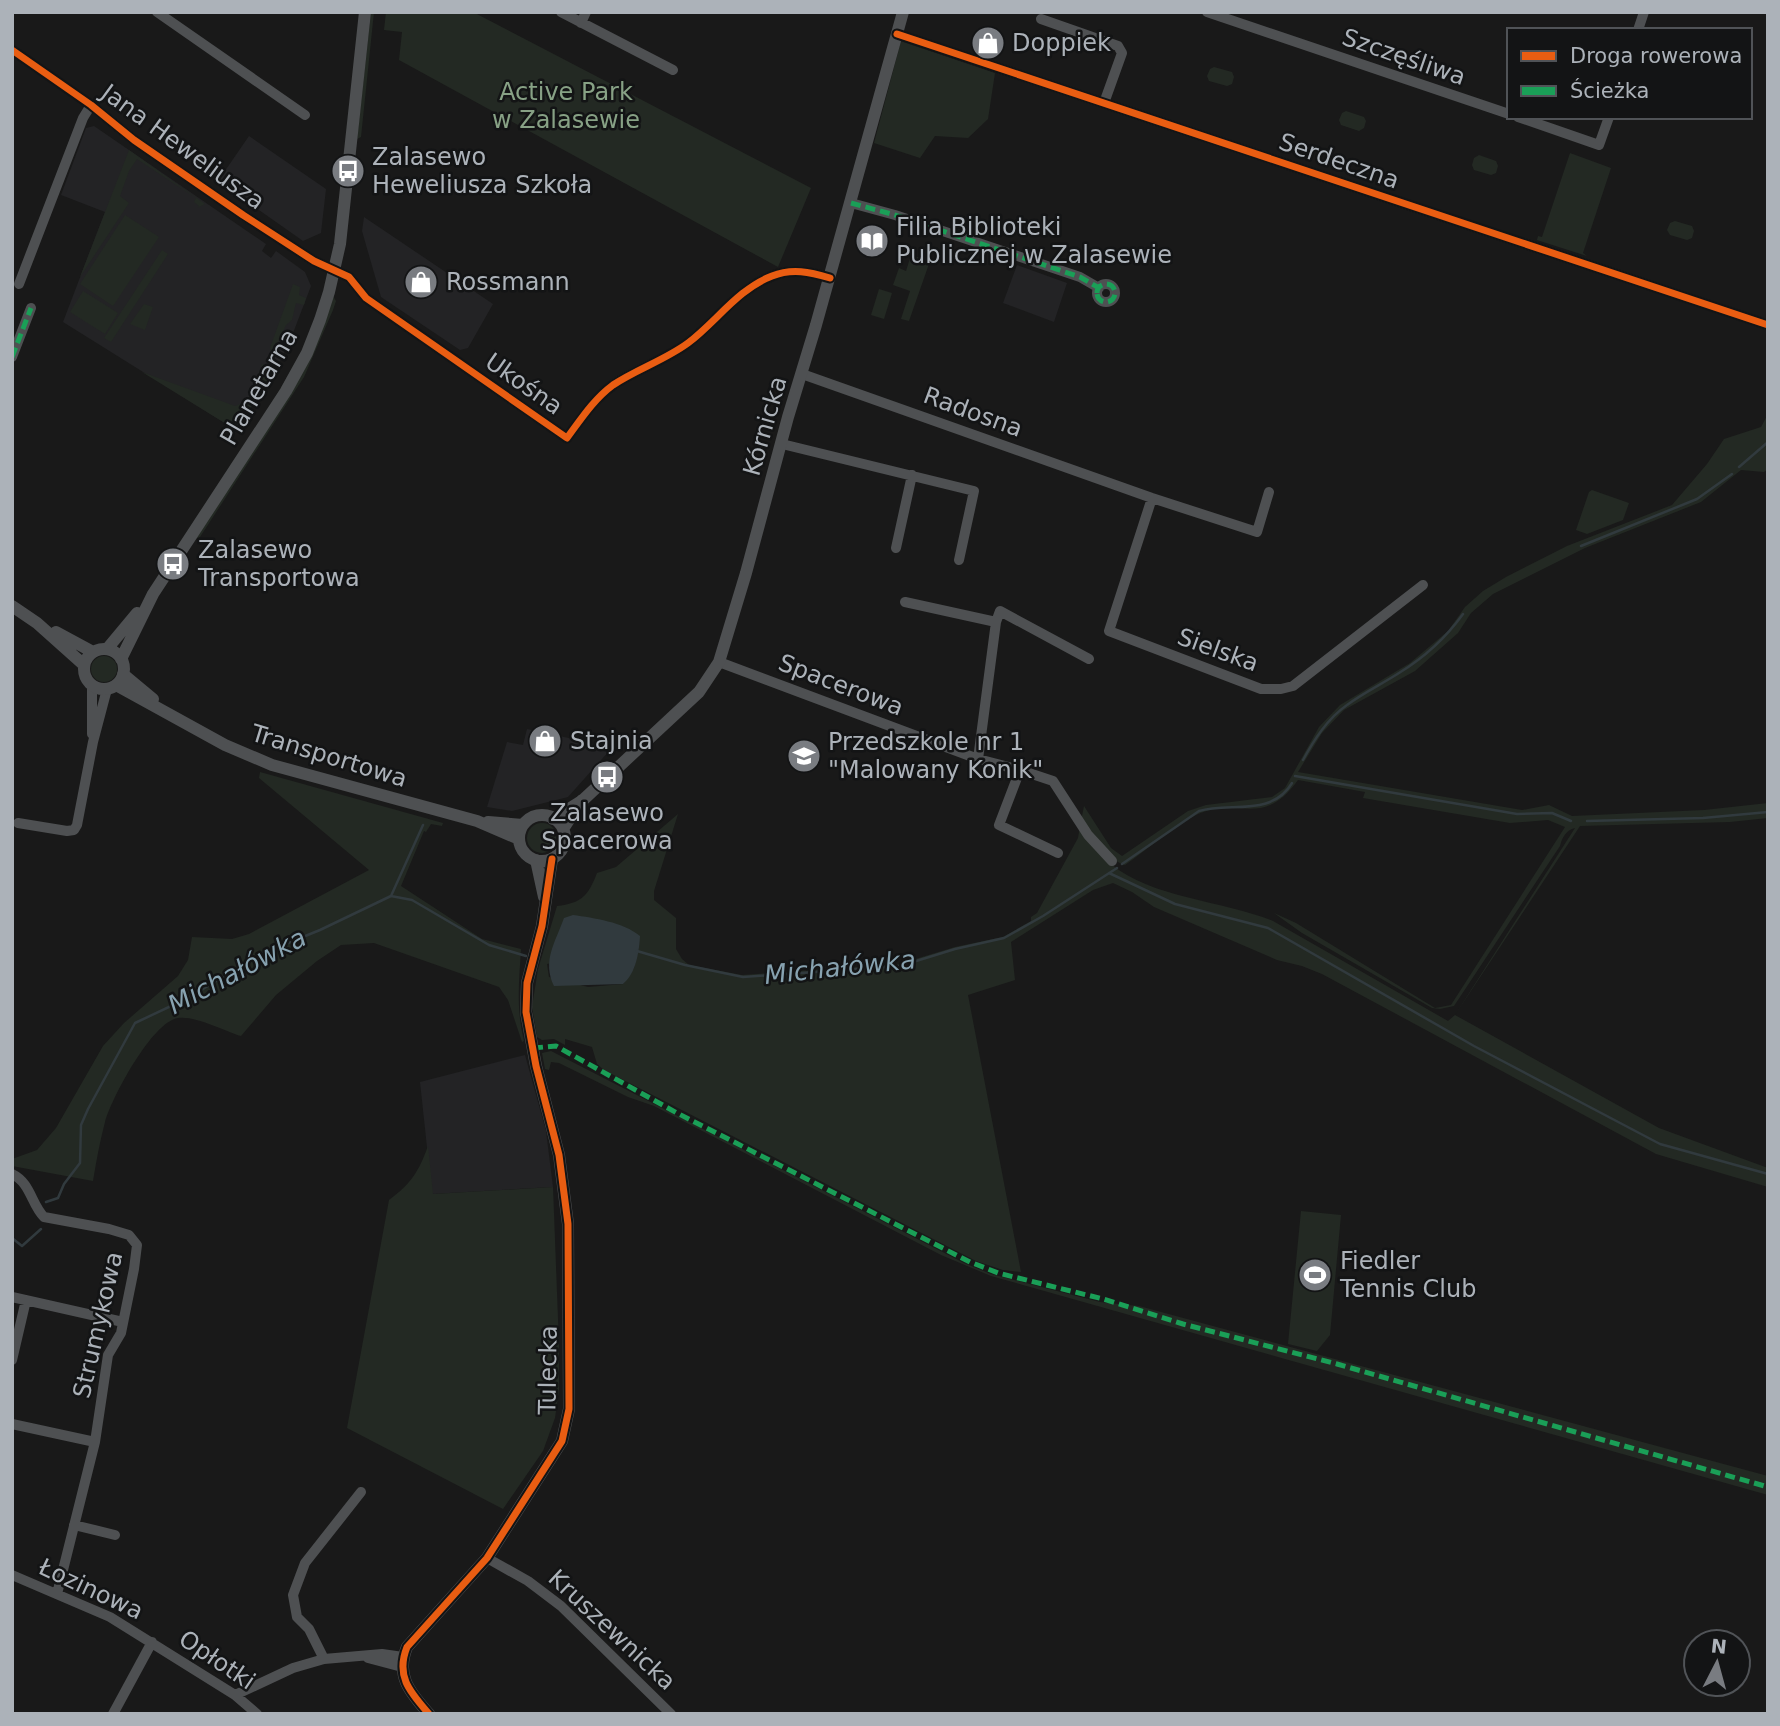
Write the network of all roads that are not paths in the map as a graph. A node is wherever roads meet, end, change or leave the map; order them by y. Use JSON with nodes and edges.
{"nodes":[{"id":1,"x":365,"y":12,"type":"edge"},
{"id":2,"x":561,"y":12,"type":"edge"},
{"id":3,"x":586,"y":12,"type":"edge"},
{"id":4,"x":903,"y":12,"type":"edge"},
{"id":5,"x":1207,"y":12,"type":"edge"},
{"id":6,"x":159,"y":13,"type":"edge"},
{"id":7,"x":1041,"y":19,"type":"dead end"},
{"id":8,"x":581,"y":23,"type":"junction"},
{"id":9,"x":897,"y":34,"type":"junction"},
{"id":10,"x":12,"y":50,"type":"edge"},
{"id":11,"x":674,"y":71,"type":"dead end"},
{"id":12,"x":1104,"y":103,"type":"junction"},
{"id":13,"x":91,"y":105,"type":"junction"},
{"id":14,"x":1507,"y":113,"type":"edge"},
{"id":15,"x":305,"y":115,"type":"dead end"},
{"id":16,"x":1524,"y":119,"type":"edge"},
{"id":17,"x":1608,"y":119,"type":"edge"},
{"id":18,"x":851,"y":203,"type":"junction"},
{"id":19,"x":335,"y":271,"type":"junction"},
{"id":20,"x":830,"y":278,"type":"junction"},
{"id":21,"x":19,"y":284,"type":"dead end"},
{"id":22,"x":1099,"y":288,"type":"dead end"},
{"id":23,"x":31,"y":308,"type":"dead end"},
{"id":24,"x":1768,"y":325,"type":"edge"},
{"id":25,"x":12,"y":357,"type":"edge"},
{"id":26,"x":802,"y":374,"type":"junction"},
{"id":27,"x":782,"y":444,"type":"junction"},
{"id":28,"x":912,"y":475,"type":"junction"},
{"id":29,"x":1269,"y":492,"type":"dead end"},
{"id":30,"x":1152,"y":498,"type":"junction"},
{"id":31,"x":896,"y":548,"type":"dead end"},
{"id":32,"x":959,"y":560,"type":"dead end"},
{"id":33,"x":1423,"y":585,"type":"dead end"},
{"id":34,"x":153,"y":594,"type":"junction"},
{"id":35,"x":905,"y":602,"type":"dead end"},
{"id":36,"x":12,"y":606,"type":"edge"},
{"id":37,"x":996,"y":622,"type":"junction"},
{"id":38,"x":37,"y":623,"type":"junction"},
{"id":39,"x":107,"y":649,"type":"junction"},
{"id":40,"x":93,"y":652,"type":"junction"},
{"id":41,"x":121,"y":659,"type":"junction"},
{"id":42,"x":1089,"y":659,"type":"dead end"},
{"id":43,"x":719,"y":662,"type":"junction"},
{"id":44,"x":84,"y":665,"type":"junction"},
{"id":45,"x":115,"y":683,"type":"junction"},
{"id":46,"x":92,"y":685,"type":"junction"},
{"id":47,"x":93,"y":742,"type":"junction"},
{"id":48,"x":978,"y":759,"type":"junction"},
{"id":49,"x":1020,"y":770,"type":"junction"},
{"id":50,"x":583,"y":800,"type":"junction"},
{"id":51,"x":553,"y":819,"type":"junction"},
{"id":52,"x":477,"y":821,"type":"junction"},
{"id":53,"x":18,"y":823,"type":"dead end"},
{"id":54,"x":523,"y":825,"type":"junction"},
{"id":55,"x":563,"y":829,"type":"junction"},
{"id":56,"x":519,"y":839,"type":"junction"},
{"id":57,"x":1058,"y":853,"type":"dead end"},
{"id":58,"x":552,"y":859,"type":"junction"},
{"id":59,"x":536,"y":860,"type":"junction"},
{"id":60,"x":1112,"y":861,"type":"dead end"},
{"id":61,"x":545,"y":901,"type":"junction"},
{"id":62,"x":12,"y":1174,"type":"edge"},
{"id":63,"x":12,"y":1297,"type":"edge"},
{"id":64,"x":26,"y":1300,"type":"junction"},
{"id":65,"x":123,"y":1322,"type":"junction"},
{"id":66,"x":12,"y":1360,"type":"edge"},
{"id":67,"x":12,"y":1424,"type":"edge"},
{"id":68,"x":95,"y":1442,"type":"junction"},
{"id":69,"x":361,"y":1492,"type":"dead end"},
{"id":70,"x":74,"y":1525,"type":"junction"},
{"id":71,"x":116,"y":1535,"type":"dead end"},
{"id":72,"x":487,"y":1558,"type":"junction"},
{"id":73,"x":12,"y":1575,"type":"edge"},
{"id":74,"x":57,"y":1594,"type":"junction"},
{"id":75,"x":152,"y":1642,"type":"junction"},
{"id":76,"x":324,"y":1659,"type":"junction"},
{"id":77,"x":403,"y":1662,"type":"junction"},
{"id":78,"x":235,"y":1695,"type":"junction"},
{"id":79,"x":113,"y":1714,"type":"edge"},
{"id":80,"x":257,"y":1714,"type":"edge"},
{"id":81,"x":429,"y":1714,"type":"edge"},
{"id":82,"x":671,"y":1714,"type":"edge"}],
"edges":[{"from":1,"to":19,"type":"street","name":"Planetarna"},
{"from":2,"to":8,"type":"street"},
{"from":3,"to":8,"type":"street"},
{"from":4,"to":9,"type":"street","name":"Kórnicka"},
{"from":5,"to":14,"type":"street","name":"Szczęśliwa"},
{"from":6,"to":15,"type":"street"},
{"from":7,"to":12,"type":"street"},
{"from":8,"to":11,"type":"street"},
{"from":9,"to":12,"type":"street","name":"Serdeczna"},
{"from":9,"to":18,"type":"street","name":"Kórnicka"},
{"from":10,"to":13,"type":"street","name":"Jana Heweliusza"},
{"from":12,"to":24,"type":"street","name":"Serdeczna"},
{"from":13,"to":19,"type":"street","name":"Jana Heweliusza"},
{"from":13,"to":21,"type":"street"},
{"from":16,"to":17,"type":"street"},
{"from":18,"to":20,"type":"street","name":"Kórnicka"},
{"from":18,"to":22,"type":"street"},
{"from":19,"to":20,"type":"street","name":"Ukośna"},
{"from":19,"to":34,"type":"street","name":"Planetarna"},
{"from":20,"to":26,"type":"street","name":"Kórnicka"},
{"from":23,"to":25,"type":"street"},
{"from":26,"to":27,"type":"street","name":"Kórnicka"},
{"from":26,"to":30,"type":"street","name":"Radosna"},
{"from":27,"to":28,"type":"street"},
{"from":27,"to":43,"type":"street","name":"Kórnicka"},
{"from":28,"to":31,"type":"street"},
{"from":28,"to":32,"type":"street"},
{"from":29,"to":30,"type":"street","name":"Radosna"},
{"from":30,"to":33,"type":"street","name":"Sielska"},
{"from":34,"to":39,"type":"street","name":"Planetarna"},
{"from":34,"to":41,"type":"street","name":"Planetarna"},
{"from":35,"to":37,"type":"street"},
{"from":36,"to":38,"type":"street"},
{"from":37,"to":42,"type":"street"},
{"from":37,"to":48,"type":"street"},
{"from":38,"to":40,"type":"street"},
{"from":38,"to":44,"type":"street"},
{"from":39,"to":40,"type":"street"},
{"from":39,"to":41,"type":"street"},
{"from":40,"to":44,"type":"street"},
{"from":41,"to":45,"type":"street"},
{"from":43,"to":48,"type":"street","name":"Spacerowa"},
{"from":43,"to":50,"type":"street","name":"Kórnicka"},
{"from":44,"to":46,"type":"street"},
{"from":45,"to":46,"type":"street"},
{"from":45,"to":47,"type":"street"},
{"from":45,"to":52,"type":"street","name":"Transportowa"},
{"from":46,"to":47,"type":"street"},
{"from":47,"to":53,"type":"street"},
{"from":48,"to":49,"type":"street","name":"Spacerowa"},
{"from":49,"to":57,"type":"street"},
{"from":49,"to":60,"type":"street","name":"Spacerowa"},
{"from":50,"to":51,"type":"street","name":"Kórnicka"},
{"from":50,"to":55,"type":"street","name":"Kórnicka"},
{"from":51,"to":54,"type":"street"},
{"from":51,"to":55,"type":"street"},
{"from":52,"to":54,"type":"street","name":"Transportowa"},
{"from":52,"to":56,"type":"street","name":"Transportowa"},
{"from":54,"to":56,"type":"street"},
{"from":55,"to":58,"type":"street"},
{"from":56,"to":59,"type":"street"},
{"from":58,"to":59,"type":"street"},
{"from":58,"to":61,"type":"street"},
{"from":59,"to":61,"type":"street"},
{"from":61,"to":72,"type":"street","name":"Tulecka"},
{"from":62,"to":65,"type":"street","name":"Strumykowa"},
{"from":63,"to":64,"type":"street"},
{"from":64,"to":65,"type":"street"},
{"from":64,"to":66,"type":"street"},
{"from":65,"to":68,"type":"street","name":"Strumykowa"},
{"from":67,"to":68,"type":"street"},
{"from":68,"to":70,"type":"street","name":"Strumykowa"},
{"from":69,"to":76,"type":"street"},
{"from":70,"to":71,"type":"street"},
{"from":70,"to":74,"type":"street","name":"Strumykowa"},
{"from":72,"to":77,"type":"street","name":"Tulecka"},
{"from":72,"to":82,"type":"street","name":"Kruszewnicka"},
{"from":73,"to":74,"type":"street","name":"Łozinowa"},
{"from":74,"to":75,"type":"street","name":"Łozinowa"},
{"from":75,"to":78,"type":"street","name":"Opłotki"},
{"from":75,"to":79,"type":"street"},
{"from":76,"to":77,"type":"street"},
{"from":76,"to":78,"type":"street"},
{"from":77,"to":81,"type":"street"},
{"from":78,"to":80,"type":"street","name":"Opłotki"}]}
